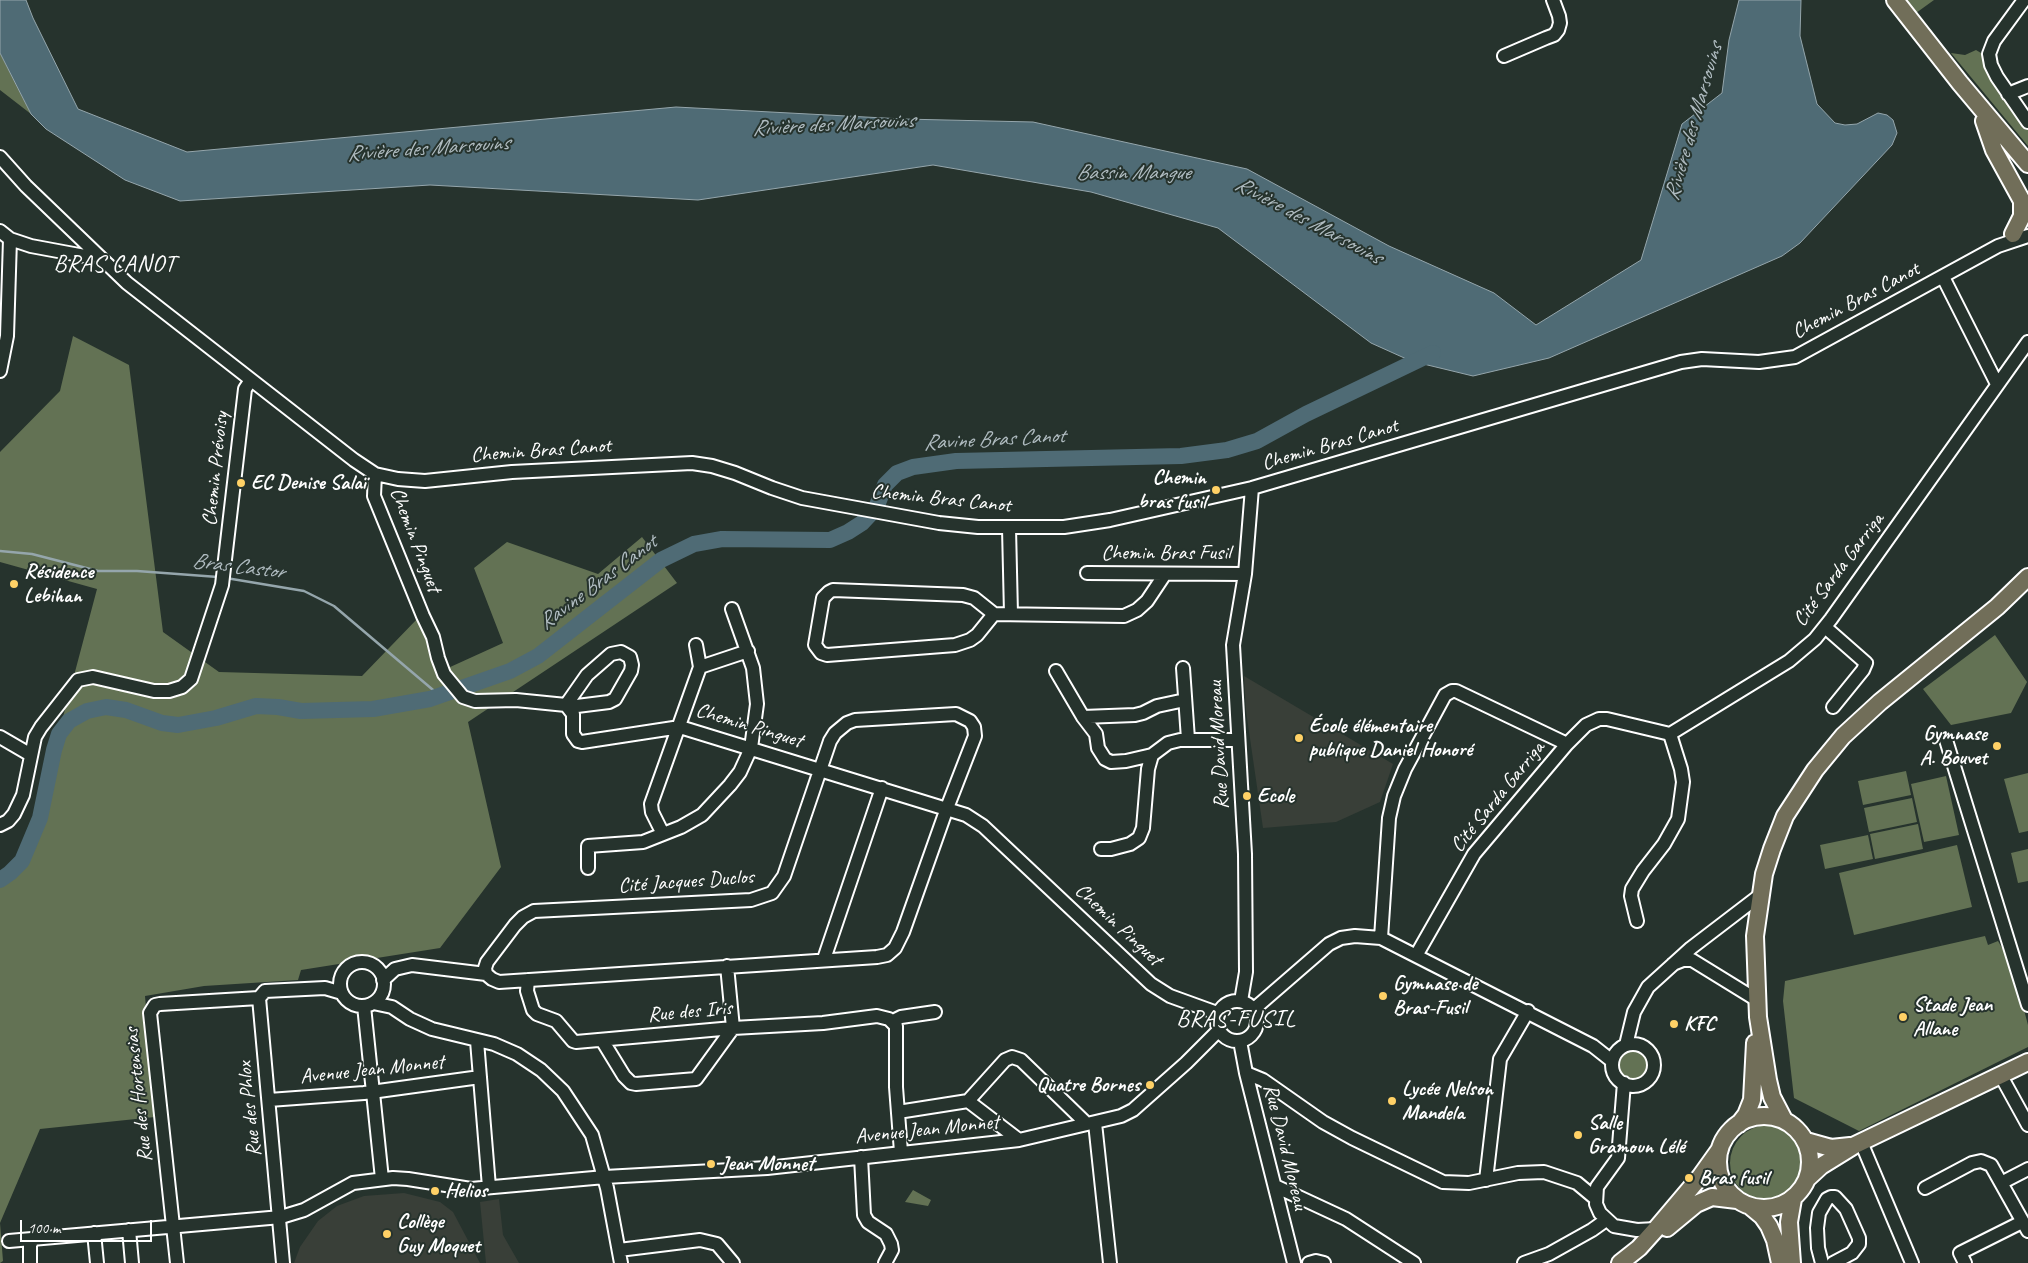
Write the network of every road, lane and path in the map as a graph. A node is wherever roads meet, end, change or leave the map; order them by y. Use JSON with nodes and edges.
{"nodes":[{"id":1,"x":1553,"y":0,"type":"edge"},
{"id":2,"x":1895,"y":0,"type":"edge"},
{"id":3,"x":2024,"y":0,"type":"edge"},
{"id":4,"x":1504,"y":56,"type":"dead end"},
{"id":5,"x":1962,"y":85,"type":"junction"},
{"id":6,"x":2028,"y":86,"type":"edge"},
{"id":7,"x":2008,"y":94,"type":"junction"},
{"id":8,"x":1984,"y":121,"type":"junction"},
{"id":9,"x":2028,"y":122,"type":"edge"},
{"id":10,"x":0,"y":157,"type":"edge"},
{"id":11,"x":2026,"y":160,"type":"edge"},
{"id":12,"x":2028,"y":186,"type":"edge"},
{"id":13,"x":2028,"y":226,"type":"edge"},
{"id":14,"x":5,"y":235,"type":"edge"},
{"id":15,"x":2020,"y":235,"type":"edge"},
{"id":16,"x":94,"y":253,"type":"junction"},
{"id":17,"x":1943,"y":277,"type":"junction"},
{"id":18,"x":2028,"y":342,"type":"edge"},
{"id":19,"x":0,"y":371,"type":"edge"},
{"id":20,"x":251,"y":380,"type":"junction"},
{"id":21,"x":1997,"y":384,"type":"junction"},
{"id":22,"x":375,"y":474,"type":"junction"},
{"id":23,"x":1252,"y":488,"type":"junction"},
{"id":24,"x":1009,"y":528,"type":"junction"},
{"id":25,"x":1087,"y":573,"type":"dead end"},
{"id":26,"x":1165,"y":574,"type":"junction"},
{"id":27,"x":1245,"y":574,"type":"junction"},
{"id":28,"x":2028,"y":577,"type":"edge"},
{"id":29,"x":732,"y":609,"type":"dead end"},
{"id":30,"x":994,"y":614,"type":"junction"},
{"id":31,"x":1011,"y":614,"type":"junction"},
{"id":32,"x":1825,"y":627,"type":"junction"},
{"id":33,"x":696,"y":645,"type":"dead end"},
{"id":34,"x":748,"y":651,"type":"junction"},
{"id":35,"x":700,"y":667,"type":"junction"},
{"id":36,"x":1183,"y":668,"type":"dead end"},
{"id":37,"x":1056,"y":671,"type":"dead end"},
{"id":38,"x":1185,"y":700,"type":"junction"},
{"id":39,"x":567,"y":706,"type":"junction"},
{"id":40,"x":1833,"y":707,"type":"dead end"},
{"id":41,"x":1083,"y":717,"type":"junction"},
{"id":42,"x":680,"y":727,"type":"junction"},
{"id":43,"x":1670,"y":734,"type":"junction"},
{"id":44,"x":0,"y":737,"type":"edge"},
{"id":45,"x":1188,"y":740,"type":"junction"},
{"id":46,"x":1238,"y":740,"type":"junction"},
{"id":47,"x":1946,"y":740,"type":"dead end"},
{"id":48,"x":1567,"y":744,"type":"junction"},
{"id":49,"x":751,"y":748,"type":"junction"},
{"id":50,"x":31,"y":755,"type":"junction"},
{"id":51,"x":1152,"y":755,"type":"junction"},
{"id":52,"x":819,"y":768,"type":"junction"},
{"id":53,"x":882,"y":788,"type":"junction"},
{"id":54,"x":946,"y":808,"type":"junction"},
{"id":55,"x":0,"y":825,"type":"edge"},
{"id":56,"x":663,"y":834,"type":"junction"},
{"id":57,"x":1101,"y":849,"type":"dead end"},
{"id":58,"x":588,"y":868,"type":"dead end"},
{"id":59,"x":1759,"y":896,"type":"junction"},
{"id":60,"x":1637,"y":921,"type":"dead end"},
{"id":61,"x":1382,"y":938,"type":"junction"},
{"id":62,"x":1417,"y":954,"type":"junction"},
{"id":63,"x":824,"y":960,"type":"junction"},
{"id":64,"x":1673,"y":964,"type":"junction"},
{"id":65,"x":727,"y":966,"type":"junction"},
{"id":66,"x":377,"y":968,"type":"junction"},
{"id":67,"x":395,"y":969,"type":"junction"},
{"id":68,"x":486,"y":974,"type":"junction"},
{"id":69,"x":341,"y":978,"type":"junction"},
{"id":70,"x":528,"y":980,"type":"junction"},
{"id":71,"x":383,"y":986,"type":"junction"},
{"id":72,"x":325,"y":988,"type":"junction"},
{"id":73,"x":342,"y":993,"type":"junction"},
{"id":74,"x":259,"y":998,"type":"junction"},
{"id":75,"x":1241,"y":1000,"type":"junction"},
{"id":76,"x":1757,"y":1000,"type":"junction"},
{"id":77,"x":369,"y":1004,"type":"junction"},
{"id":78,"x":2028,"y":1005,"type":"edge"},
{"id":79,"x":392,"y":1007,"type":"junction"},
{"id":80,"x":1254,"y":1009,"type":"junction"},
{"id":81,"x":1528,"y":1011,"type":"junction"},
{"id":82,"x":935,"y":1012,"type":"dead end"},
{"id":83,"x":1217,"y":1014,"type":"junction"},
{"id":84,"x":1758,"y":1017,"type":"junction"},
{"id":85,"x":892,"y":1022,"type":"junction"},
{"id":86,"x":1632,"y":1023,"type":"junction"},
{"id":87,"x":733,"y":1028,"type":"junction"},
{"id":88,"x":1218,"y":1030,"type":"junction"},
{"id":89,"x":602,"y":1040,"type":"junction"},
{"id":90,"x":477,"y":1041,"type":"junction"},
{"id":91,"x":1240,"y":1041,"type":"junction"},
{"id":92,"x":1639,"y":1045,"type":"junction"},
{"id":93,"x":1593,"y":1046,"type":"junction"},
{"id":94,"x":1622,"y":1047,"type":"junction"},
{"id":95,"x":1612,"y":1061,"type":"junction"},
{"id":96,"x":2028,"y":1062,"type":"edge"},
{"id":97,"x":1246,"y":1073,"type":"junction"},
{"id":98,"x":2001,"y":1076,"type":"junction"},
{"id":99,"x":480,"y":1077,"type":"junction"},
{"id":100,"x":1629,"y":1084,"type":"junction"},
{"id":101,"x":372,"y":1092,"type":"junction"},
{"id":102,"x":269,"y":1100,"type":"junction"},
{"id":103,"x":968,"y":1101,"type":"junction"},
{"id":104,"x":898,"y":1112,"type":"junction"},
{"id":105,"x":1784,"y":1120,"type":"junction"},
{"id":106,"x":1091,"y":1123,"type":"junction"},
{"id":107,"x":1738,"y":1124,"type":"junction"},
{"id":108,"x":2028,"y":1126,"type":"edge"},
{"id":109,"x":1019,"y":1140,"type":"junction"},
{"id":110,"x":1806,"y":1141,"type":"junction"},
{"id":111,"x":1858,"y":1144,"type":"junction"},
{"id":112,"x":1721,"y":1147,"type":"junction"},
{"id":113,"x":901,"y":1152,"type":"junction"},
{"id":114,"x":861,"y":1157,"type":"junction"},
{"id":115,"x":2028,"y":1169,"type":"edge"},
{"id":116,"x":605,"y":1177,"type":"junction"},
{"id":117,"x":1808,"y":1178,"type":"junction"},
{"id":118,"x":382,"y":1179,"type":"junction"},
{"id":119,"x":1486,"y":1180,"type":"junction"},
{"id":120,"x":2001,"y":1183,"type":"junction"},
{"id":121,"x":1275,"y":1186,"type":"junction"},
{"id":122,"x":489,"y":1187,"type":"junction"},
{"id":123,"x":1925,"y":1188,"type":"dead end"},
{"id":124,"x":1595,"y":1198,"type":"junction"},
{"id":125,"x":1793,"y":1199,"type":"junction"},
{"id":126,"x":1744,"y":1203,"type":"junction"},
{"id":127,"x":280,"y":1217,"type":"junction"},
{"id":128,"x":1606,"y":1220,"type":"junction"},
{"id":129,"x":2025,"y":1226,"type":"edge"},
{"id":130,"x":173,"y":1227,"type":"junction"},
{"id":131,"x":1656,"y":1229,"type":"junction"},
{"id":132,"x":129,"y":1230,"type":"junction"},
{"id":133,"x":94,"y":1233,"type":"junction"},
{"id":134,"x":35,"y":1238,"type":"junction"},
{"id":135,"x":9,"y":1241,"type":"dead end"},
{"id":136,"x":1639,"y":1248,"type":"junction"},
{"id":137,"x":619,"y":1250,"type":"junction"},
{"id":138,"x":1962,"y":1258,"type":"edge"},
{"id":139,"x":30,"y":1263,"type":"edge"},
{"id":140,"x":97,"y":1263,"type":"edge"},
{"id":141,"x":132,"y":1263,"type":"edge"},
{"id":142,"x":177,"y":1263,"type":"edge"},
{"id":143,"x":283,"y":1263,"type":"edge"},
{"id":144,"x":621,"y":1263,"type":"edge"},
{"id":145,"x":733,"y":1263,"type":"edge"},
{"id":146,"x":886,"y":1263,"type":"edge"},
{"id":147,"x":1110,"y":1263,"type":"edge"},
{"id":148,"x":1294,"y":1263,"type":"edge"},
{"id":149,"x":1309,"y":1263,"type":"edge"},
{"id":150,"x":1324,"y":1263,"type":"edge"},
{"id":151,"x":1414,"y":1263,"type":"edge"},
{"id":152,"x":1524,"y":1263,"type":"edge"},
{"id":153,"x":1620,"y":1263,"type":"edge"},
{"id":154,"x":1788,"y":1263,"type":"edge"},
{"id":155,"x":1822,"y":1263,"type":"edge"},
{"id":156,"x":1833,"y":1263,"type":"edge"},
{"id":157,"x":1912,"y":1263,"type":"edge"}],
"edges":[{"from":1,"to":4,"type":"street"},
{"from":2,"to":5,"type":"main road"},
{"from":3,"to":7,"type":"street"},
{"from":5,"to":8,"type":"main road"},
{"from":5,"to":11,"type":"main road"},
{"from":6,"to":7,"type":"street"},
{"from":7,"to":9,"type":"street"},
{"from":8,"to":12,"type":"main road"},
{"from":8,"to":15,"type":"main road"},
{"from":10,"to":16,"type":"street","name":"Chemin Bras Canot"},
{"from":13,"to":15,"type":"street","name":"Chemin Bras Canot"},
{"from":14,"to":16,"type":"street"},
{"from":14,"to":19,"type":"street"},
{"from":15,"to":17,"type":"street","name":"Chemin Bras Canot"},
{"from":16,"to":20,"type":"street","name":"Chemin Bras Canot"},
{"from":17,"to":21,"type":"street"},
{"from":17,"to":23,"type":"street","name":"Chemin Bras Canot"},
{"from":18,"to":21,"type":"street","name":"Cité Sarda Garriga"},
{"from":20,"to":22,"type":"street","name":"Chemin Bras Canot"},
{"from":20,"to":50,"type":"street","name":"Chemin Prévoisy"},
{"from":21,"to":32,"type":"street","name":"Cité Sarda Garriga"},
{"from":22,"to":24,"type":"street","name":"Chemin Bras Canot"},
{"from":22,"to":39,"type":"street","name":"Chemin Pinguet"},
{"from":23,"to":24,"type":"street","name":"Chemin Bras Canot"},
{"from":23,"to":27,"type":"street","name":"Rue David Moreau"},
{"from":24,"to":31,"type":"street"},
{"from":25,"to":26,"type":"street","name":"Chemin Bras Fusil"},
{"from":26,"to":27,"type":"street","name":"Chemin Bras Fusil"},
{"from":26,"to":31,"type":"street"},
{"from":27,"to":46,"type":"street","name":"Rue David Moreau"},
{"from":28,"to":59,"type":"main road"},
{"from":29,"to":34,"type":"street"},
{"from":30,"to":30,"type":"street"},
{"from":30,"to":31,"type":"street"},
{"from":32,"to":40,"type":"street"},
{"from":32,"to":43,"type":"street","name":"Cité Sarda Garriga"},
{"from":33,"to":35,"type":"street"},
{"from":34,"to":35,"type":"street"},
{"from":34,"to":49,"type":"street"},
{"from":35,"to":42,"type":"street"},
{"from":36,"to":38,"type":"street"},
{"from":37,"to":41,"type":"street"},
{"from":38,"to":41,"type":"street"},
{"from":38,"to":45,"type":"street"},
{"from":39,"to":39,"type":"street"},
{"from":39,"to":42,"type":"street","name":"Chemin Pinguet"},
{"from":41,"to":51,"type":"street"},
{"from":42,"to":49,"type":"street","name":"Chemin Pinguet"},
{"from":42,"to":56,"type":"street"},
{"from":43,"to":48,"type":"street","name":"Cité Sarda Garriga"},
{"from":43,"to":60,"type":"street"},
{"from":44,"to":50,"type":"street"},
{"from":45,"to":46,"type":"street"},
{"from":45,"to":51,"type":"street"},
{"from":46,"to":75,"type":"street","name":"Rue David Moreau"},
{"from":47,"to":78,"type":"street"},
{"from":48,"to":61,"type":"street","name":"Cité Sarda Garriga"},
{"from":48,"to":62,"type":"street","name":"Cité Sarda Garriga"},
{"from":49,"to":52,"type":"street","name":"Chemin Pinguet"},
{"from":49,"to":56,"type":"street"},
{"from":50,"to":55,"type":"street"},
{"from":51,"to":57,"type":"street"},
{"from":52,"to":53,"type":"street","name":"Chemin Pinguet"},
{"from":52,"to":54,"type":"street","name":"Cité Jacques Duclos"},
{"from":52,"to":68,"type":"street","name":"Cité Jacques Duclos"},
{"from":53,"to":54,"type":"street","name":"Chemin Pinguet"},
{"from":53,"to":63,"type":"street"},
{"from":54,"to":63,"type":"street","name":"Cité Jacques Duclos"},
{"from":54,"to":83,"type":"street","name":"Chemin Pinguet"},
{"from":56,"to":58,"type":"street"},
{"from":59,"to":64,"type":"street"},
{"from":59,"to":76,"type":"main road"},
{"from":61,"to":62,"type":"street"},
{"from":61,"to":80,"type":"street"},
{"from":62,"to":81,"type":"street"},
{"from":63,"to":65,"type":"street","name":"Cité Jacques Duclos"},
{"from":64,"to":76,"type":"street"},
{"from":64,"to":86,"type":"street"},
{"from":65,"to":70,"type":"street","name":"Cité Jacques Duclos"},
{"from":65,"to":87,"type":"street"},
{"from":66,"to":67,"type":"street","name":"Cité Jacques Duclos"},
{"from":66,"to":69,"type":"street"},
{"from":66,"to":71,"type":"street"},
{"from":67,"to":68,"type":"street","name":"Cité Jacques Duclos"},
{"from":67,"to":71,"type":"street"},
{"from":68,"to":70,"type":"street","name":"Cité Jacques Duclos"},
{"from":69,"to":72,"type":"street"},
{"from":69,"to":73,"type":"street"},
{"from":70,"to":89,"type":"street","name":"Rue des Iris"},
{"from":71,"to":77,"type":"street"},
{"from":71,"to":79,"type":"street"},
{"from":72,"to":73,"type":"street"},
{"from":72,"to":74,"type":"street"},
{"from":73,"to":77,"type":"street"},
{"from":74,"to":102,"type":"street","name":"Rue des Phlox"},
{"from":74,"to":130,"type":"street","name":"Rue des Hortensias"},
{"from":75,"to":80,"type":"street"},
{"from":75,"to":83,"type":"street"},
{"from":76,"to":84,"type":"main road"},
{"from":77,"to":79,"type":"street"},
{"from":77,"to":101,"type":"street"},
{"from":79,"to":90,"type":"street"},
{"from":80,"to":91,"type":"street"},
{"from":81,"to":93,"type":"street"},
{"from":81,"to":119,"type":"street"},
{"from":82,"to":85,"type":"street"},
{"from":83,"to":88,"type":"street"},
{"from":84,"to":105,"type":"main road"},
{"from":84,"to":107,"type":"main road"},
{"from":85,"to":87,"type":"street","name":"Rue des Iris"},
{"from":85,"to":104,"type":"street"},
{"from":86,"to":92,"type":"street"},
{"from":86,"to":94,"type":"street"},
{"from":87,"to":89,"type":"street","name":"Rue des Iris"},
{"from":87,"to":89,"type":"street"},
{"from":88,"to":91,"type":"street"},
{"from":88,"to":106,"type":"street","name":"Avenue Jean Monnet"},
{"from":90,"to":99,"type":"street"},
{"from":90,"to":116,"type":"street"},
{"from":91,"to":97,"type":"street","name":"Rue David Moreau"},
{"from":92,"to":94,"type":"street"},
{"from":92,"to":100,"type":"street"},
{"from":93,"to":94,"type":"street"},
{"from":93,"to":95,"type":"street"},
{"from":94,"to":95,"type":"street"},
{"from":95,"to":100,"type":"street"},
{"from":96,"to":98,"type":"main road"},
{"from":97,"to":119,"type":"street"},
{"from":97,"to":121,"type":"street","name":"Rue David Moreau"},
{"from":98,"to":108,"type":"street"},
{"from":98,"to":111,"type":"main road"},
{"from":99,"to":101,"type":"street","name":"Avenue Jean Monnet"},
{"from":99,"to":122,"type":"street"},
{"from":100,"to":124,"type":"street"},
{"from":101,"to":102,"type":"street","name":"Avenue Jean Monnet"},
{"from":101,"to":118,"type":"street"},
{"from":102,"to":127,"type":"street","name":"Rue des Phlox"},
{"from":103,"to":104,"type":"street"},
{"from":103,"to":106,"type":"street"},
{"from":103,"to":109,"type":"street"},
{"from":104,"to":113,"type":"street"},
{"from":105,"to":107,"type":"main road"},
{"from":105,"to":110,"type":"main road"},
{"from":106,"to":109,"type":"street","name":"Avenue Jean Monnet"},
{"from":106,"to":147,"type":"street"},
{"from":107,"to":112,"type":"main road"},
{"from":109,"to":113,"type":"street","name":"Avenue Jean Monnet"},
{"from":110,"to":111,"type":"main road"},
{"from":110,"to":117,"type":"main road"},
{"from":111,"to":117,"type":"main road"},
{"from":111,"to":157,"type":"street"},
{"from":112,"to":126,"type":"main road"},
{"from":112,"to":131,"type":"main road"},
{"from":113,"to":114,"type":"street","name":"Avenue Jean Monnet"},
{"from":114,"to":116,"type":"street","name":"Avenue Jean Monnet"},
{"from":114,"to":146,"type":"street"},
{"from":115,"to":120,"type":"street"},
{"from":116,"to":122,"type":"street","name":"Avenue Jean Monnet"},
{"from":116,"to":137,"type":"street"},
{"from":117,"to":125,"type":"main road"},
{"from":118,"to":122,"type":"street","name":"Avenue Jean Monnet"},
{"from":118,"to":127,"type":"street","name":"Avenue Jean Monnet"},
{"from":119,"to":124,"type":"street"},
{"from":120,"to":123,"type":"street"},
{"from":120,"to":129,"type":"street"},
{"from":121,"to":148,"type":"street","name":"Rue David Moreau"},
{"from":121,"to":151,"type":"street"},
{"from":124,"to":128,"type":"street"},
{"from":125,"to":126,"type":"main road"},
{"from":125,"to":154,"type":"main road"},
{"from":126,"to":136,"type":"main road"},
{"from":126,"to":154,"type":"main road"},
{"from":127,"to":130,"type":"street","name":"Avenue Jean Monnet"},
{"from":127,"to":143,"type":"street","name":"Rue des Phlox"},
{"from":128,"to":131,"type":"street"},
{"from":128,"to":152,"type":"street"},
{"from":129,"to":138,"type":"street"},
{"from":130,"to":132,"type":"street","name":"Avenue Jean Monnet"},
{"from":130,"to":142,"type":"street"},
{"from":131,"to":136,"type":"main road"},
{"from":132,"to":133,"type":"street","name":"Avenue Jean Monnet"},
{"from":132,"to":141,"type":"street"},
{"from":133,"to":134,"type":"street","name":"Avenue Jean Monnet"},
{"from":133,"to":140,"type":"street"},
{"from":134,"to":135,"type":"street","name":"Avenue Jean Monnet"},
{"from":134,"to":139,"type":"street"},
{"from":136,"to":153,"type":"main road"},
{"from":137,"to":144,"type":"street"},
{"from":137,"to":145,"type":"street"},
{"from":149,"to":150,"type":"street"},
{"from":155,"to":156,"type":"street"}]}
